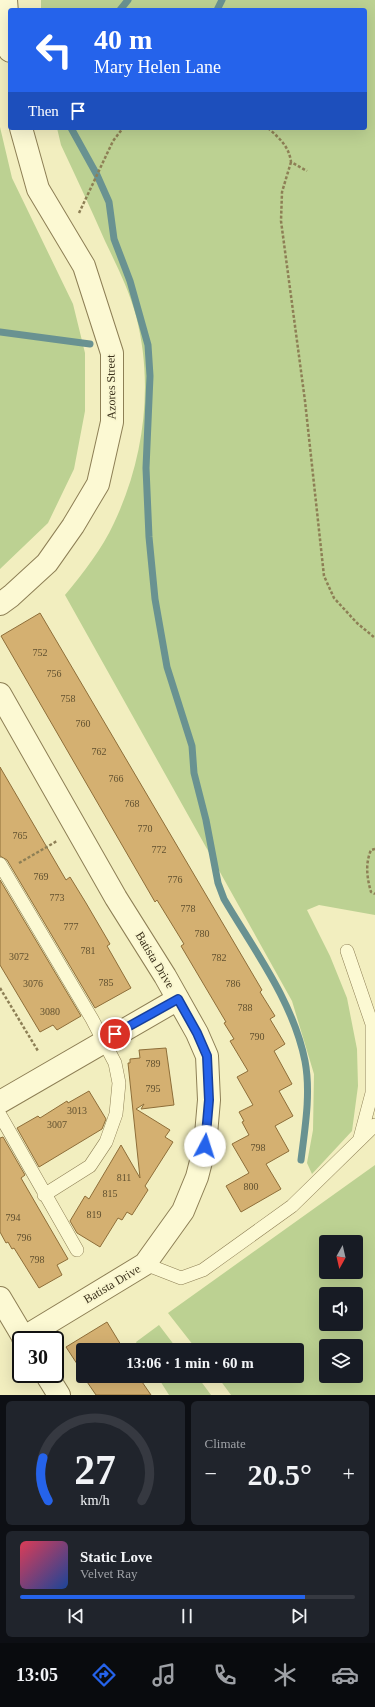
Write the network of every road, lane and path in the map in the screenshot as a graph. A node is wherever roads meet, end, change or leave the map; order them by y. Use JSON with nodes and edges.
{"nodes":[{"id":1,"x":6,"y":0,"type":"edge"},
{"id":2,"x":8,"y":26,"type":"edge"},
{"id":3,"x":22,"y":130,"type":"edge"},
{"id":4,"x":121,"y":130,"type":"edge"},
{"id":5,"x":270,"y":130,"type":"edge"},
{"id":6,"x":291,"y":162,"type":"junction"},
{"id":7,"x":307,"y":171,"type":"dead end"},
{"id":8,"x":79,"y":213,"type":"dead end"},
{"id":9,"x":0,"y":604,"type":"edge"},
{"id":10,"x":375,"y":638,"type":"edge"},
{"id":11,"x":0,"y":694,"type":"edge"},
{"id":12,"x":57,"y":841,"type":"dead end"},
{"id":13,"x":375,"y":849,"type":"edge"},
{"id":14,"x":2,"y":868,"type":"edge"},
{"id":15,"x":375,"y":894,"type":"edge"},
{"id":16,"x":347,"y":951,"type":"dead end"},
{"id":17,"x":0,"y":988,"type":"edge"},
{"id":18,"x":178,"y":999,"type":"junction"},
{"id":19,"x":102,"y":1041,"type":"junction"},
{"id":20,"x":38,"y":1051,"type":"dead end"},
{"id":21,"x":0,"y":1102,"type":"edge"},
{"id":22,"x":0,"y":1115,"type":"edge"},
{"id":23,"x":375,"y":1125,"type":"edge"},
{"id":24,"x":360,"y":1138,"type":"junction"},
{"id":25,"x":44,"y":1195,"type":"junction"},
{"id":26,"x":77,"y":1250,"type":"dead end"},
{"id":27,"x":145,"y":1264,"type":"junction"},
{"id":28,"x":0,"y":1298,"type":"edge"},
{"id":29,"x":19,"y":1331,"type":"edge"},
{"id":30,"x":37,"y":1331,"type":"edge"},
{"id":31,"x":52,"y":1383,"type":"edge"},
{"id":32,"x":59,"y":1395,"type":"edge"}],
"edges":[{"from":1,"to":2,"type":"street"},
{"from":3,"to":9,"type":"street","name":"Azores Street"},
{"from":4,"to":8,"type":"path"},
{"from":5,"to":6,"type":"path"},
{"from":6,"to":7,"type":"path"},
{"from":6,"to":10,"type":"path"},
{"from":11,"to":18,"type":"street","name":"Batista Drive"},
{"from":12,"to":14,"type":"path"},
{"from":13,"to":15,"type":"path"},
{"from":14,"to":19,"type":"lane"},
{"from":16,"to":24,"type":"lane"},
{"from":17,"to":20,"type":"path"},
{"from":18,"to":19,"type":"street"},
{"from":18,"to":27,"type":"street","name":"Batista Drive"},
{"from":19,"to":21,"type":"street"},
{"from":19,"to":25,"type":"lane"},
{"from":22,"to":25,"type":"lane"},
{"from":23,"to":24,"type":"lane"},
{"from":24,"to":27,"type":"lane"},
{"from":25,"to":26,"type":"lane"},
{"from":27,"to":30,"type":"street","name":"Batista Drive"},
{"from":28,"to":29,"type":"street"},
{"from":31,"to":32,"type":"street"}]}
